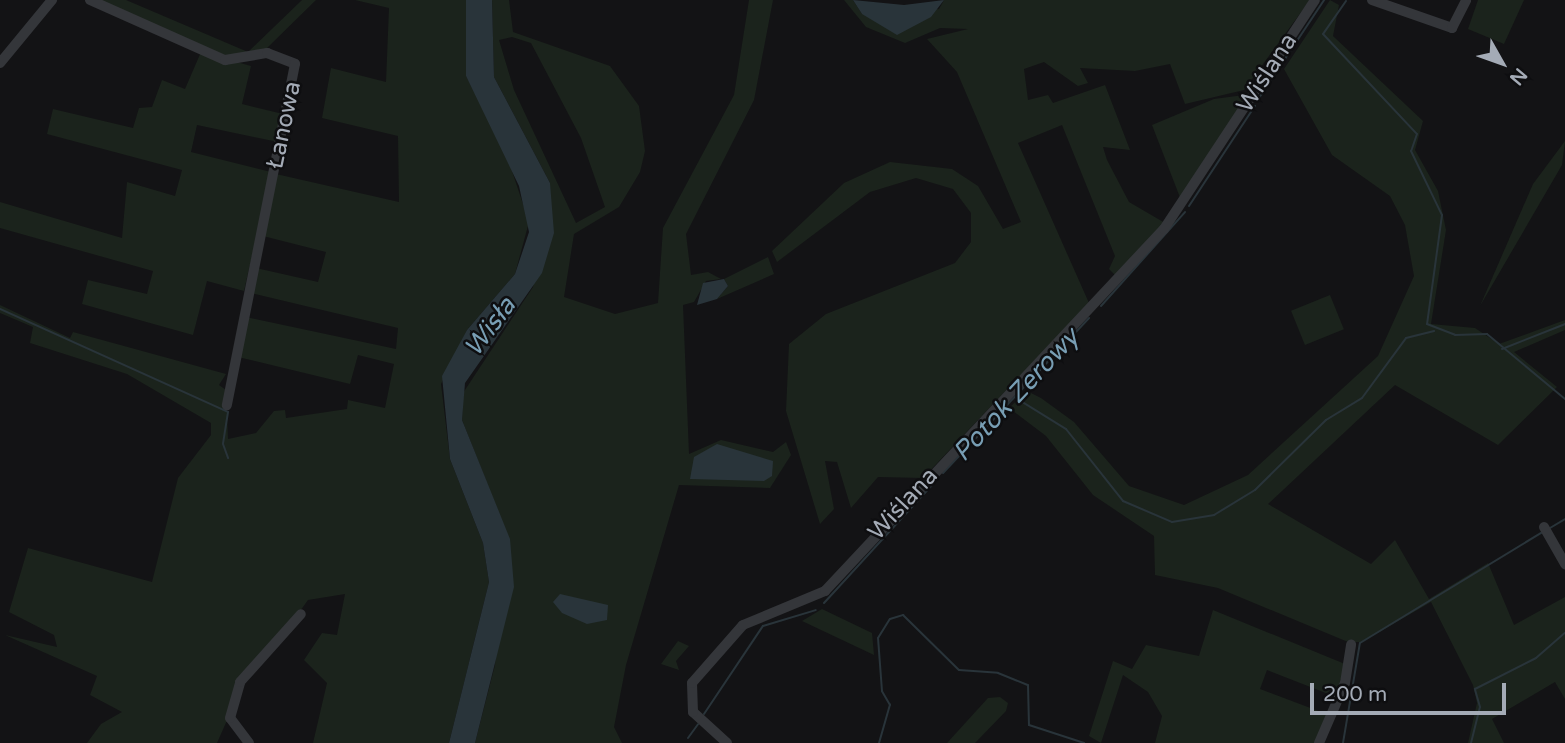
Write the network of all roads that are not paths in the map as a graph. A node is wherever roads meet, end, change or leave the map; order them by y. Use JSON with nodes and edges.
{"nodes":[{"id":1,"x":52,"y":0,"type":"edge"},
{"id":2,"x":90,"y":0,"type":"edge"},
{"id":3,"x":1315,"y":0,"type":"edge"},
{"id":4,"x":1372,"y":0,"type":"edge"},
{"id":5,"x":1466,"y":0,"type":"edge"},
{"id":6,"x":0,"y":63,"type":"edge"},
{"id":7,"x":227,"y":405,"type":"dead end"},
{"id":8,"x":1544,"y":527,"type":"dead end"},
{"id":9,"x":1565,"y":564,"type":"edge"},
{"id":10,"x":301,"y":614,"type":"dead end"},
{"id":11,"x":1351,"y":644,"type":"dead end"},
{"id":12,"x":249,"y":743,"type":"edge"},
{"id":13,"x":727,"y":743,"type":"edge"},
{"id":14,"x":1320,"y":743,"type":"edge"}],
"edges":[{"from":1,"to":6,"type":"street"},
{"from":2,"to":7,"type":"street","name":"Łanowa"},
{"from":3,"to":13,"type":"street","name":"Wiślana"},
{"from":4,"to":5,"type":"street"},
{"from":8,"to":9,"type":"street"},
{"from":10,"to":12,"type":"street"},
{"from":11,"to":14,"type":"street"}]}
